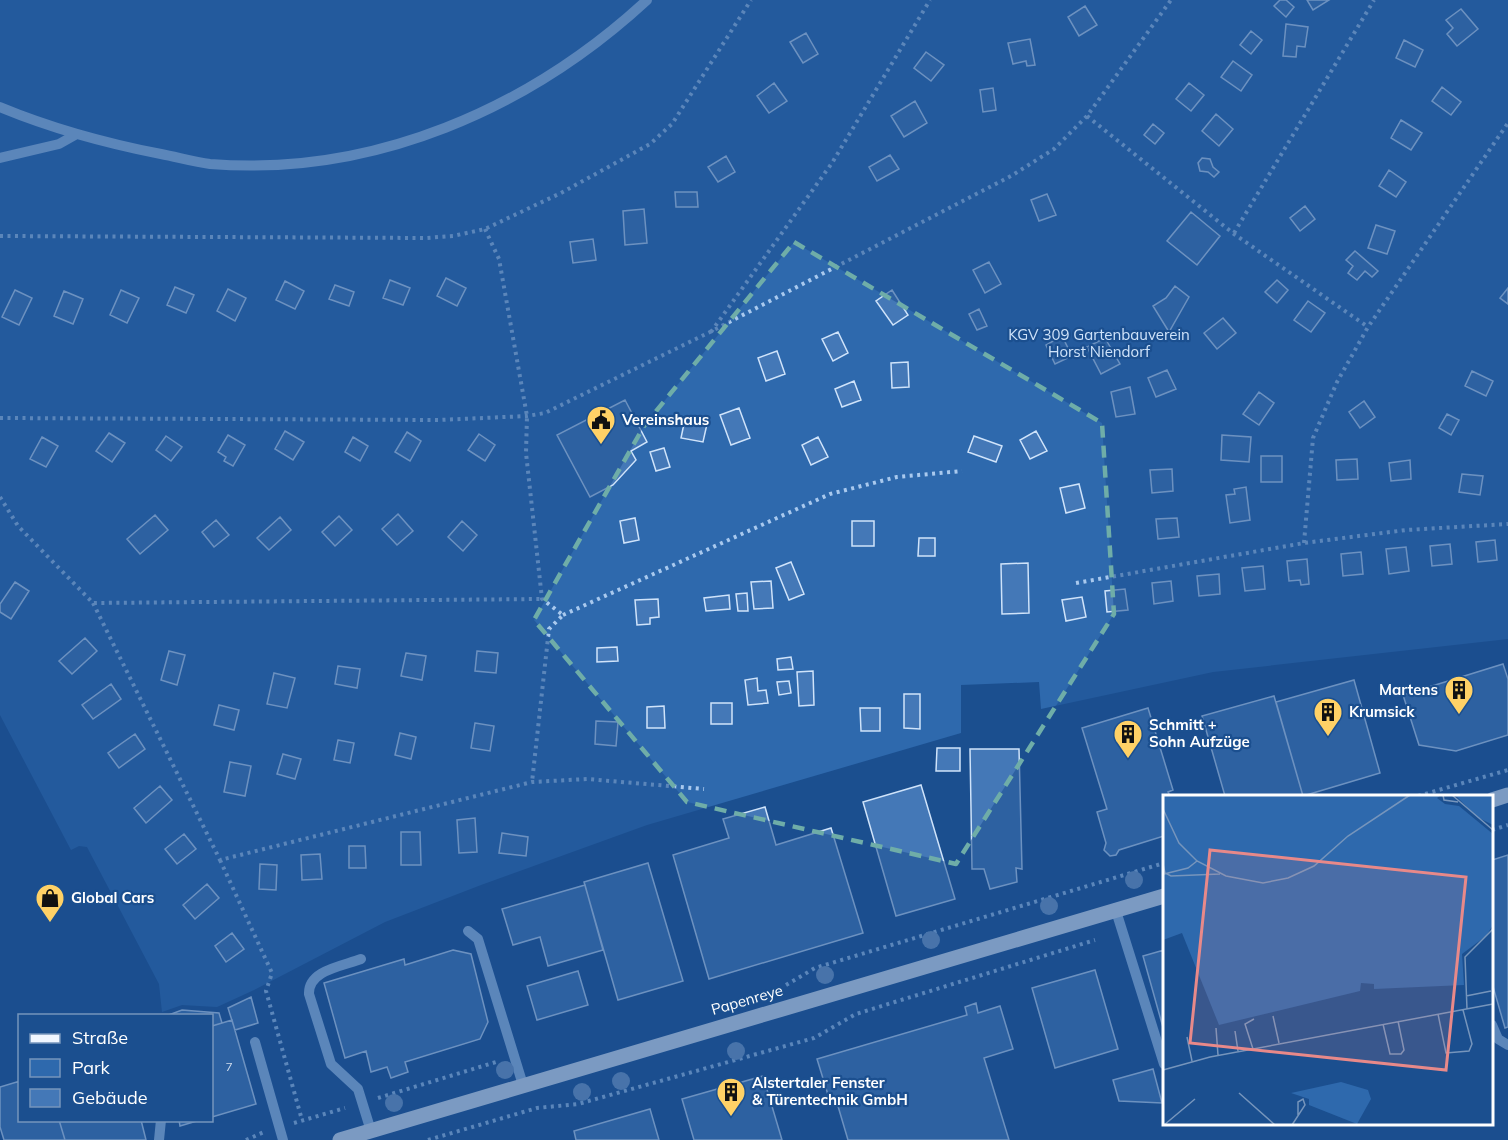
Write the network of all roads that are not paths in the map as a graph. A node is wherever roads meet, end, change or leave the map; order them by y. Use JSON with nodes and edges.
{"nodes":[{"id":1,"x":647,"y":0,"type":"edge"},
{"id":2,"x":0,"y":107,"type":"edge"},
{"id":3,"x":75,"y":135,"type":"junction"},
{"id":4,"x":0,"y":158,"type":"edge"},
{"id":5,"x":1508,"y":795,"type":"edge"},
{"id":6,"x":1493,"y":799,"type":"edge"},
{"id":7,"x":1163,"y":896,"type":"edge"},
{"id":8,"x":1116,"y":911,"type":"junction"},
{"id":9,"x":468,"y":931,"type":"dead end"},
{"id":10,"x":361,"y":959,"type":"dead end"},
{"id":11,"x":1493,"y":1029,"type":"edge"},
{"id":12,"x":255,"y":1042,"type":"dead end"},
{"id":13,"x":1508,"y":1044,"type":"edge"},
{"id":14,"x":1163,"y":1061,"type":"edge"},
{"id":15,"x":523,"y":1085,"type":"junction"},
{"id":16,"x":161,"y":1122,"type":"edge"},
{"id":17,"x":371,"y":1131,"type":"junction"},
{"id":18,"x":159,"y":1140,"type":"edge"},
{"id":19,"x":283,"y":1140,"type":"edge"},
{"id":20,"x":340,"y":1140,"type":"edge"}],
"edges":[{"from":1,"to":3,"type":"lane"},
{"from":2,"to":3,"type":"lane"},
{"from":3,"to":4,"type":"lane"},
{"from":5,"to":6,"type":"main road"},
{"from":7,"to":8,"type":"main road","name":"Papenreye"},
{"from":8,"to":14,"type":"lane"},
{"from":8,"to":15,"type":"main road","name":"Papenreye"},
{"from":9,"to":15,"type":"lane"},
{"from":10,"to":17,"type":"lane"},
{"from":11,"to":13,"type":"lane"},
{"from":12,"to":19,"type":"lane"},
{"from":15,"to":17,"type":"main road","name":"Papenreye"},
{"from":16,"to":18,"type":"lane"},
{"from":17,"to":20,"type":"main road","name":"Papenreye"}]}
